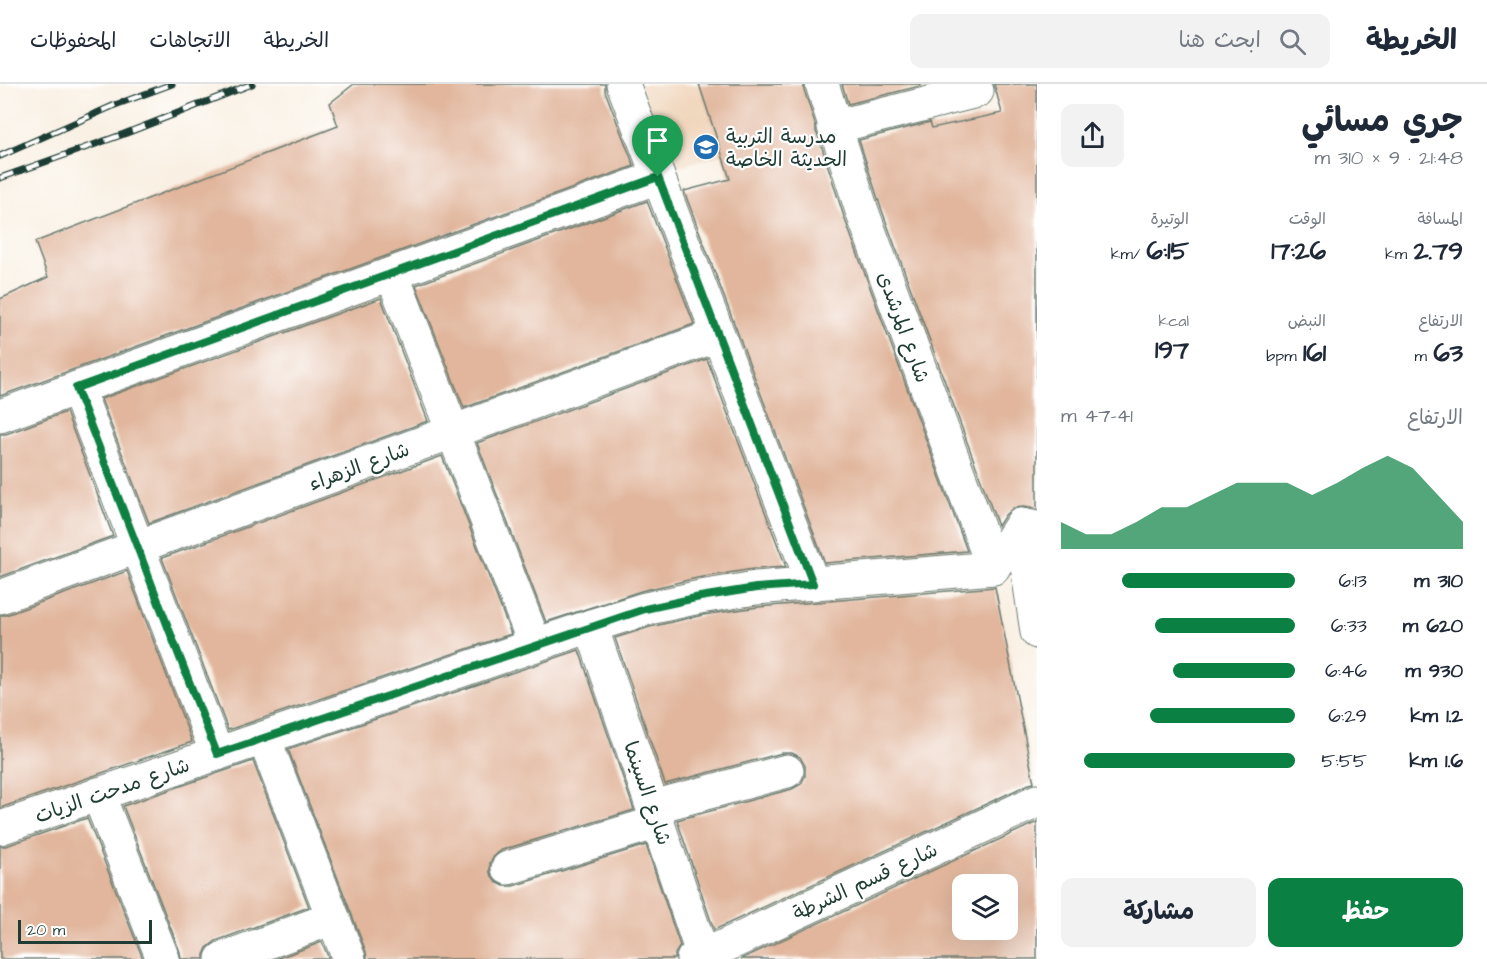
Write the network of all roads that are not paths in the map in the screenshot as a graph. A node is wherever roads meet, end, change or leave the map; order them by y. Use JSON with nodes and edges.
{"nodes":[{"id":1,"x":622,"y":84,"type":"edge"},
{"id":2,"x":822,"y":84,"type":"edge"},
{"id":3,"x":976,"y":91,"type":"dead end"},
{"id":4,"x":834,"y":128,"type":"junction"},
{"id":5,"x":658,"y":177,"type":"junction"},
{"id":6,"x":392,"y":274,"type":"junction"},
{"id":7,"x":718,"y":334,"type":"junction"},
{"id":8,"x":76,"y":388,"type":"junction"},
{"id":9,"x":0,"y":416,"type":"edge"},
{"id":10,"x":453,"y":431,"type":"junction"},
{"id":11,"x":1029,"y":526,"type":"edge"},
{"id":12,"x":138,"y":547,"type":"junction"},
{"id":13,"x":993,"y":568,"type":"junction"},
{"id":14,"x":813,"y":584,"type":"junction"},
{"id":15,"x":0,"y":597,"type":"edge"},
{"id":16,"x":591,"y":626,"type":"junction"},
{"id":17,"x":1037,"y":632,"type":"edge"},
{"id":18,"x":535,"y":645,"type":"junction"},
{"id":19,"x":264,"y":738,"type":"junction"},
{"id":20,"x":217,"y":754,"type":"junction"},
{"id":21,"x":787,"y":771,"type":"dead end"},
{"id":22,"x":98,"y":794,"type":"junction"},
{"id":23,"x":1037,"y":801,"type":"edge"},
{"id":24,"x":656,"y":814,"type":"junction"},
{"id":25,"x":0,"y":828,"type":"edge"},
{"id":26,"x":508,"y":868,"type":"dead end"},
{"id":27,"x":333,"y":918,"type":"junction"},
{"id":28,"x":700,"y":958,"type":"edge"},
{"id":29,"x":163,"y":959,"type":"edge"},
{"id":30,"x":222,"y":959,"type":"edge"},
{"id":31,"x":349,"y":959,"type":"edge"}],
"edges":[{"from":1,"to":5,"type":"street"},
{"from":2,"to":4,"type":"street","name":"شارع المرشدى"},
{"from":3,"to":4,"type":"street"},
{"from":4,"to":13,"type":"street","name":"شارع المرشدى"},
{"from":5,"to":6,"type":"street"},
{"from":5,"to":7,"type":"street"},
{"from":6,"to":8,"type":"street"},
{"from":6,"to":10,"type":"street"},
{"from":7,"to":10,"type":"street","name":"شارع الزهراء"},
{"from":7,"to":14,"type":"street"},
{"from":8,"to":9,"type":"street"},
{"from":8,"to":12,"type":"street"},
{"from":10,"to":12,"type":"street","name":"شارع الزهراء"},
{"from":10,"to":18,"type":"street"},
{"from":11,"to":13,"type":"street"},
{"from":11,"to":17,"type":"street"},
{"from":12,"to":15,"type":"street","name":"شارع الزهراء"},
{"from":12,"to":20,"type":"street"},
{"from":13,"to":14,"type":"street","name":"شارع مدحت الزيات"},
{"from":14,"to":16,"type":"street","name":"شارع مدحت الزيات"},
{"from":16,"to":18,"type":"street","name":"شارع مدحت الزيات"},
{"from":16,"to":24,"type":"street","name":"شارع السينما"},
{"from":18,"to":19,"type":"street","name":"شارع مدحت الزيات"},
{"from":19,"to":20,"type":"street","name":"شارع مدحت الزيات"},
{"from":19,"to":27,"type":"street"},
{"from":20,"to":22,"type":"street","name":"شارع مدحت الزيات"},
{"from":21,"to":24,"type":"street"},
{"from":22,"to":25,"type":"street","name":"شارع مدحت الزيات"},
{"from":22,"to":29,"type":"street"},
{"from":23,"to":28,"type":"street","name":"شارع قسم الشرطة"},
{"from":24,"to":26,"type":"street"},
{"from":24,"to":28,"type":"street","name":"شارع السينما"},
{"from":27,"to":30,"type":"street"},
{"from":27,"to":31,"type":"street"}]}
